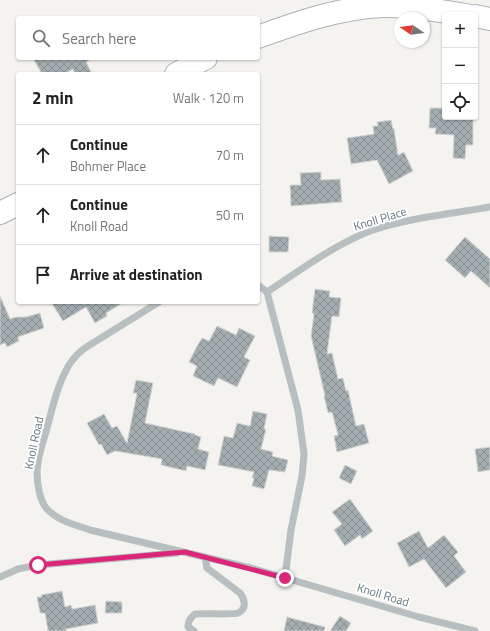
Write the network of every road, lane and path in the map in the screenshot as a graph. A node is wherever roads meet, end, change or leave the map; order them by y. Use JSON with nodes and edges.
{"nodes":[{"id":1,"x":446,"y":12,"type":"edge"},
{"id":2,"x":478,"y":17,"type":"edge"},
{"id":3,"x":490,"y":19,"type":"edge"},
{"id":4,"x":260,"y":36,"type":"edge"},
{"id":5,"x":202,"y":60,"type":"edge"},
{"id":6,"x":180,"y":72,"type":"edge"},
{"id":7,"x":16,"y":205,"type":"edge"},
{"id":8,"x":490,"y":208,"type":"edge"},
{"id":9,"x":0,"y":213,"type":"edge"},
{"id":10,"x":260,"y":287,"type":"edge"},
{"id":11,"x":267,"y":292,"type":"junction"},
{"id":12,"x":156,"y":304,"type":"edge"},
{"id":13,"x":185,"y":552,"type":"junction"},
{"id":14,"x":205,"y":557,"type":"junction"},
{"id":15,"x":0,"y":577,"type":"edge"},
{"id":16,"x":285,"y":578,"type":"junction"},
{"id":17,"x":194,"y":631,"type":"edge"},
{"id":18,"x":475,"y":631,"type":"edge"}],
"edges":[{"from":1,"to":4,"type":"main road"},
{"from":2,"to":3,"type":"main road"},
{"from":5,"to":6,"type":"main road"},
{"from":7,"to":9,"type":"main road"},
{"from":8,"to":11,"type":"street","name":"Knoll Place"},
{"from":10,"to":11,"type":"street"},
{"from":11,"to":16,"type":"street"},
{"from":12,"to":13,"type":"street","name":"Knoll Road"},
{"from":13,"to":14,"type":"street","name":"Knoll Road"},
{"from":13,"to":15,"type":"street"},
{"from":14,"to":16,"type":"street","name":"Knoll Road"},
{"from":14,"to":17,"type":"street"},
{"from":16,"to":18,"type":"street","name":"Knoll Road"}]}
